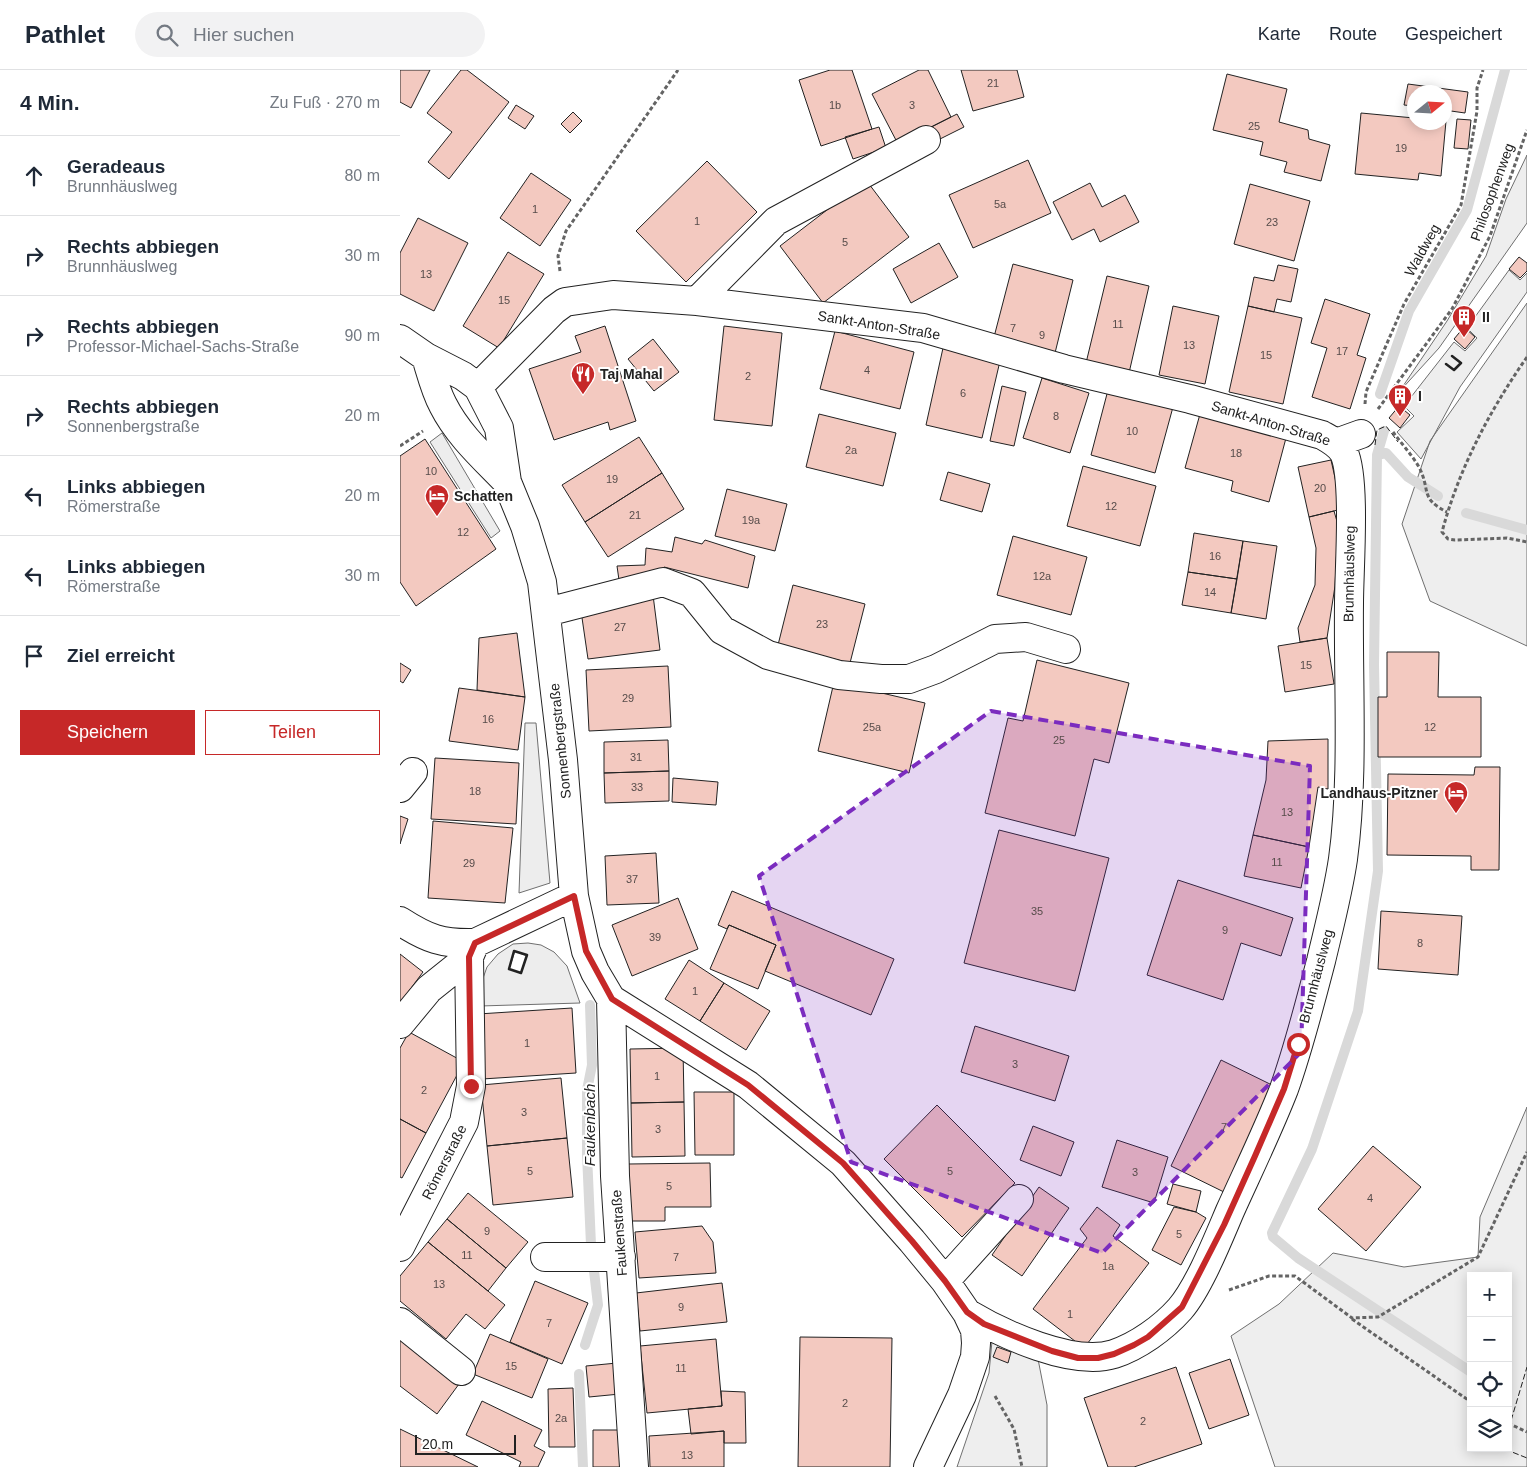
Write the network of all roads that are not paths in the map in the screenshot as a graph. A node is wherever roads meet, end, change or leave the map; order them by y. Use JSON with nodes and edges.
{"nodes":[{"id":1,"x":926,"y":140,"type":"dead end"},
{"id":2,"x":697,"y":301,"type":"junction"},
{"id":3,"x":400,"y":340,"type":"edge"},
{"id":4,"x":426,"y":357,"type":"junction"},
{"id":5,"x":478,"y":387,"type":"junction"},
{"id":6,"x":1349,"y":439,"type":"joint"},
{"id":7,"x":507,"y":482,"type":"junction"},
{"id":8,"x":547,"y":612,"type":"junction"},
{"id":9,"x":1066,"y":649,"type":"dead end"},
{"id":10,"x":574,"y":896,"type":"junction"},
{"id":11,"x":400,"y":921,"type":"edge"},
{"id":12,"x":472,"y":950,"type":"junction"},
{"id":13,"x":612,"y":999,"type":"junction"},
{"id":14,"x":400,"y":1024,"type":"edge"},
{"id":15,"x":1019,"y":1199,"type":"dead end"},
{"id":16,"x":400,"y":1247,"type":"edge"},
{"id":17,"x":546,"y":1257,"type":"dead end"},
{"id":18,"x":621,"y":1257,"type":"junction"},
{"id":19,"x":945,"y":1281,"type":"junction"},
{"id":20,"x":967,"y":1312,"type":"junction"},
{"id":21,"x":400,"y":1322,"type":"edge"},
{"id":22,"x":461,"y":1371,"type":"dead end"},
{"id":23,"x":634,"y":1467,"type":"edge"},
{"id":24,"x":928,"y":1467,"type":"edge"}],
"edges":[{"from":1,"to":2,"type":"street"},
{"from":2,"to":5,"type":"street","name":"Sankt-Anton-Straße"},
{"from":2,"to":6,"type":"street","name":"Sankt-Anton-Straße"},
{"from":3,"to":4,"type":"street","name":"Sonnenbergstraße"},
{"from":4,"to":5,"type":"street","name":"Sonnenbergstraße"},
{"from":4,"to":7,"type":"street","name":"Sonnenbergstraße"},
{"from":5,"to":7,"type":"street","name":"Sonnenbergstraße"},
{"from":6,"to":20,"type":"street","name":"Brunnhäuslweg"},
{"from":7,"to":8,"type":"street","name":"Sonnenbergstraße"},
{"from":8,"to":9,"type":"street"},
{"from":8,"to":10,"type":"street","name":"Sonnenbergstraße"},
{"from":10,"to":12,"type":"street"},
{"from":10,"to":13,"type":"street","name":"Sonnenbergstraße"},
{"from":11,"to":12,"type":"street"},
{"from":12,"to":14,"type":"street"},
{"from":12,"to":16,"type":"street","name":"Römerstraße"},
{"from":13,"to":18,"type":"street","name":"Faukenstraße"},
{"from":13,"to":19,"type":"street"},
{"from":15,"to":19,"type":"street"},
{"from":17,"to":18,"type":"street"},
{"from":18,"to":23,"type":"street","name":"Faukenstraße"},
{"from":19,"to":20,"type":"street"},
{"from":20,"to":24,"type":"street"},
{"from":21,"to":22,"type":"street"}]}
